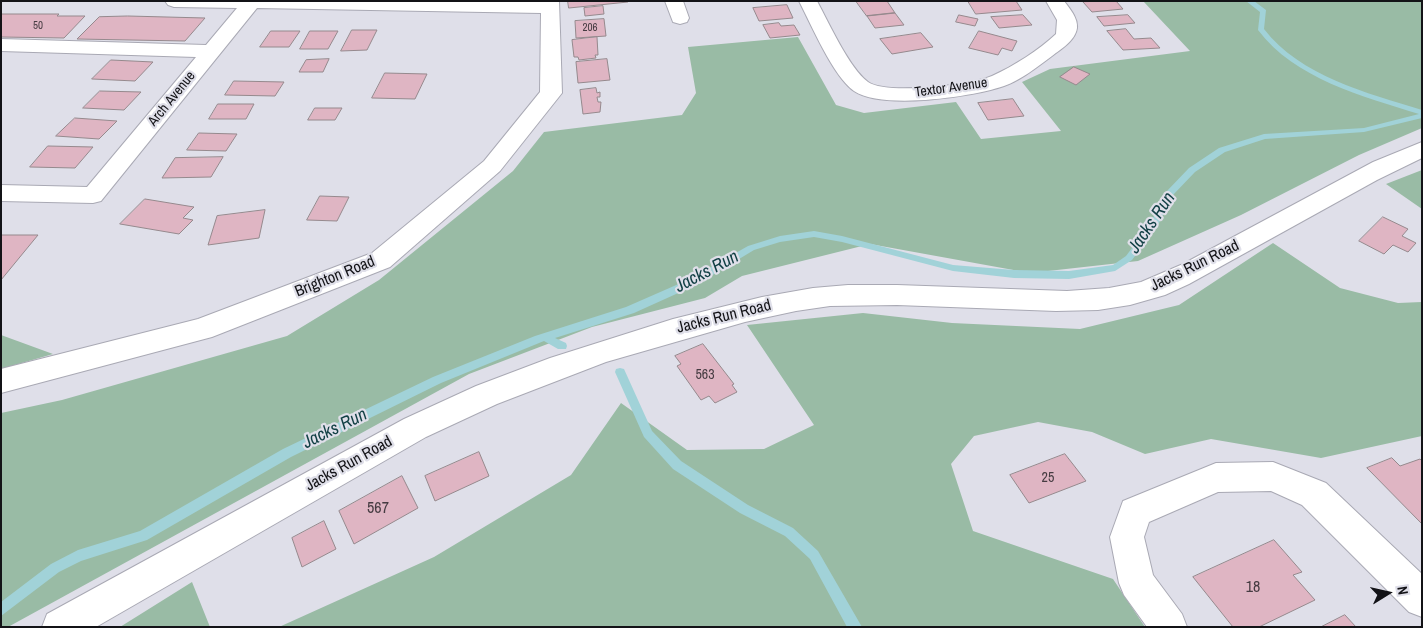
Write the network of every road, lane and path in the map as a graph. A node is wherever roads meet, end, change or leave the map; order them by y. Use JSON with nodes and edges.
{"nodes":[{"id":1,"x":174,"y":1,"type":"edge"},
{"id":2,"x":808,"y":1,"type":"edge"},
{"id":3,"x":1055,"y":1,"type":"edge"},
{"id":4,"x":251,"y":2,"type":"junction"},
{"id":5,"x":551,"y":5,"type":"edge"},
{"id":6,"x":1,"y":45,"type":"edge"},
{"id":7,"x":211,"y":50,"type":"junction"},
{"id":8,"x":1422,"y":149,"type":"edge"},
{"id":9,"x":1,"y":193,"type":"edge"},
{"id":10,"x":1,"y":381,"type":"edge"},
{"id":11,"x":1422,"y":599,"type":"edge"},
{"id":12,"x":60,"y":627,"type":"edge"},
{"id":13,"x":1169,"y":627,"type":"edge"}],
"edges":[{"from":1,"to":4,"type":"street"},
{"from":2,"to":3,"type":"street","name":"Textor Avenue"},
{"from":4,"to":5,"type":"street"},
{"from":4,"to":7,"type":"street","name":"Arch Avenue"},
{"from":5,"to":10,"type":"street","name":"Brighton Road"},
{"from":6,"to":7,"type":"street"},
{"from":7,"to":9,"type":"street","name":"Arch Avenue"},
{"from":8,"to":12,"type":"street","name":"Jacks Run Road"},
{"from":11,"to":13,"type":"street"}]}
